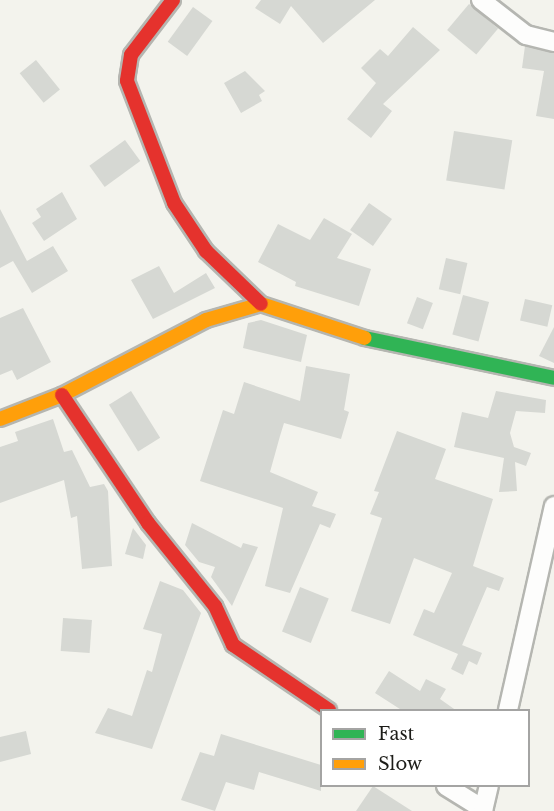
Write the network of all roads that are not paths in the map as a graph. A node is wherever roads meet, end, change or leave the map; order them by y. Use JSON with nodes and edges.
{"nodes":[{"id":1,"x":173,"y":0,"type":"edge"},
{"id":2,"x":481,"y":0,"type":"edge"},
{"id":3,"x":554,"y":42,"type":"edge"},
{"id":4,"x":261,"y":304,"type":"junction"},
{"id":5,"x":554,"y":378,"type":"edge"},
{"id":6,"x":62,"y":395,"type":"junction"},
{"id":7,"x":0,"y":418,"type":"edge"},
{"id":8,"x":554,"y":506,"type":"edge"},
{"id":9,"x":326,"y":709,"type":"edge"},
{"id":10,"x":508,"y":709,"type":"edge"},
{"id":11,"x":448,"y":787,"type":"edge"},
{"id":12,"x":489,"y":787,"type":"edge"},
{"id":13,"x":483,"y":810,"type":"edge"}],
"edges":[{"from":1,"to":4,"type":"street"},
{"from":2,"to":3,"type":"street"},
{"from":4,"to":5,"type":"street"},
{"from":4,"to":6,"type":"street"},
{"from":6,"to":7,"type":"street"},
{"from":6,"to":9,"type":"street"},
{"from":8,"to":10,"type":"street"},
{"from":11,"to":13,"type":"street"},
{"from":12,"to":13,"type":"street"}]}
